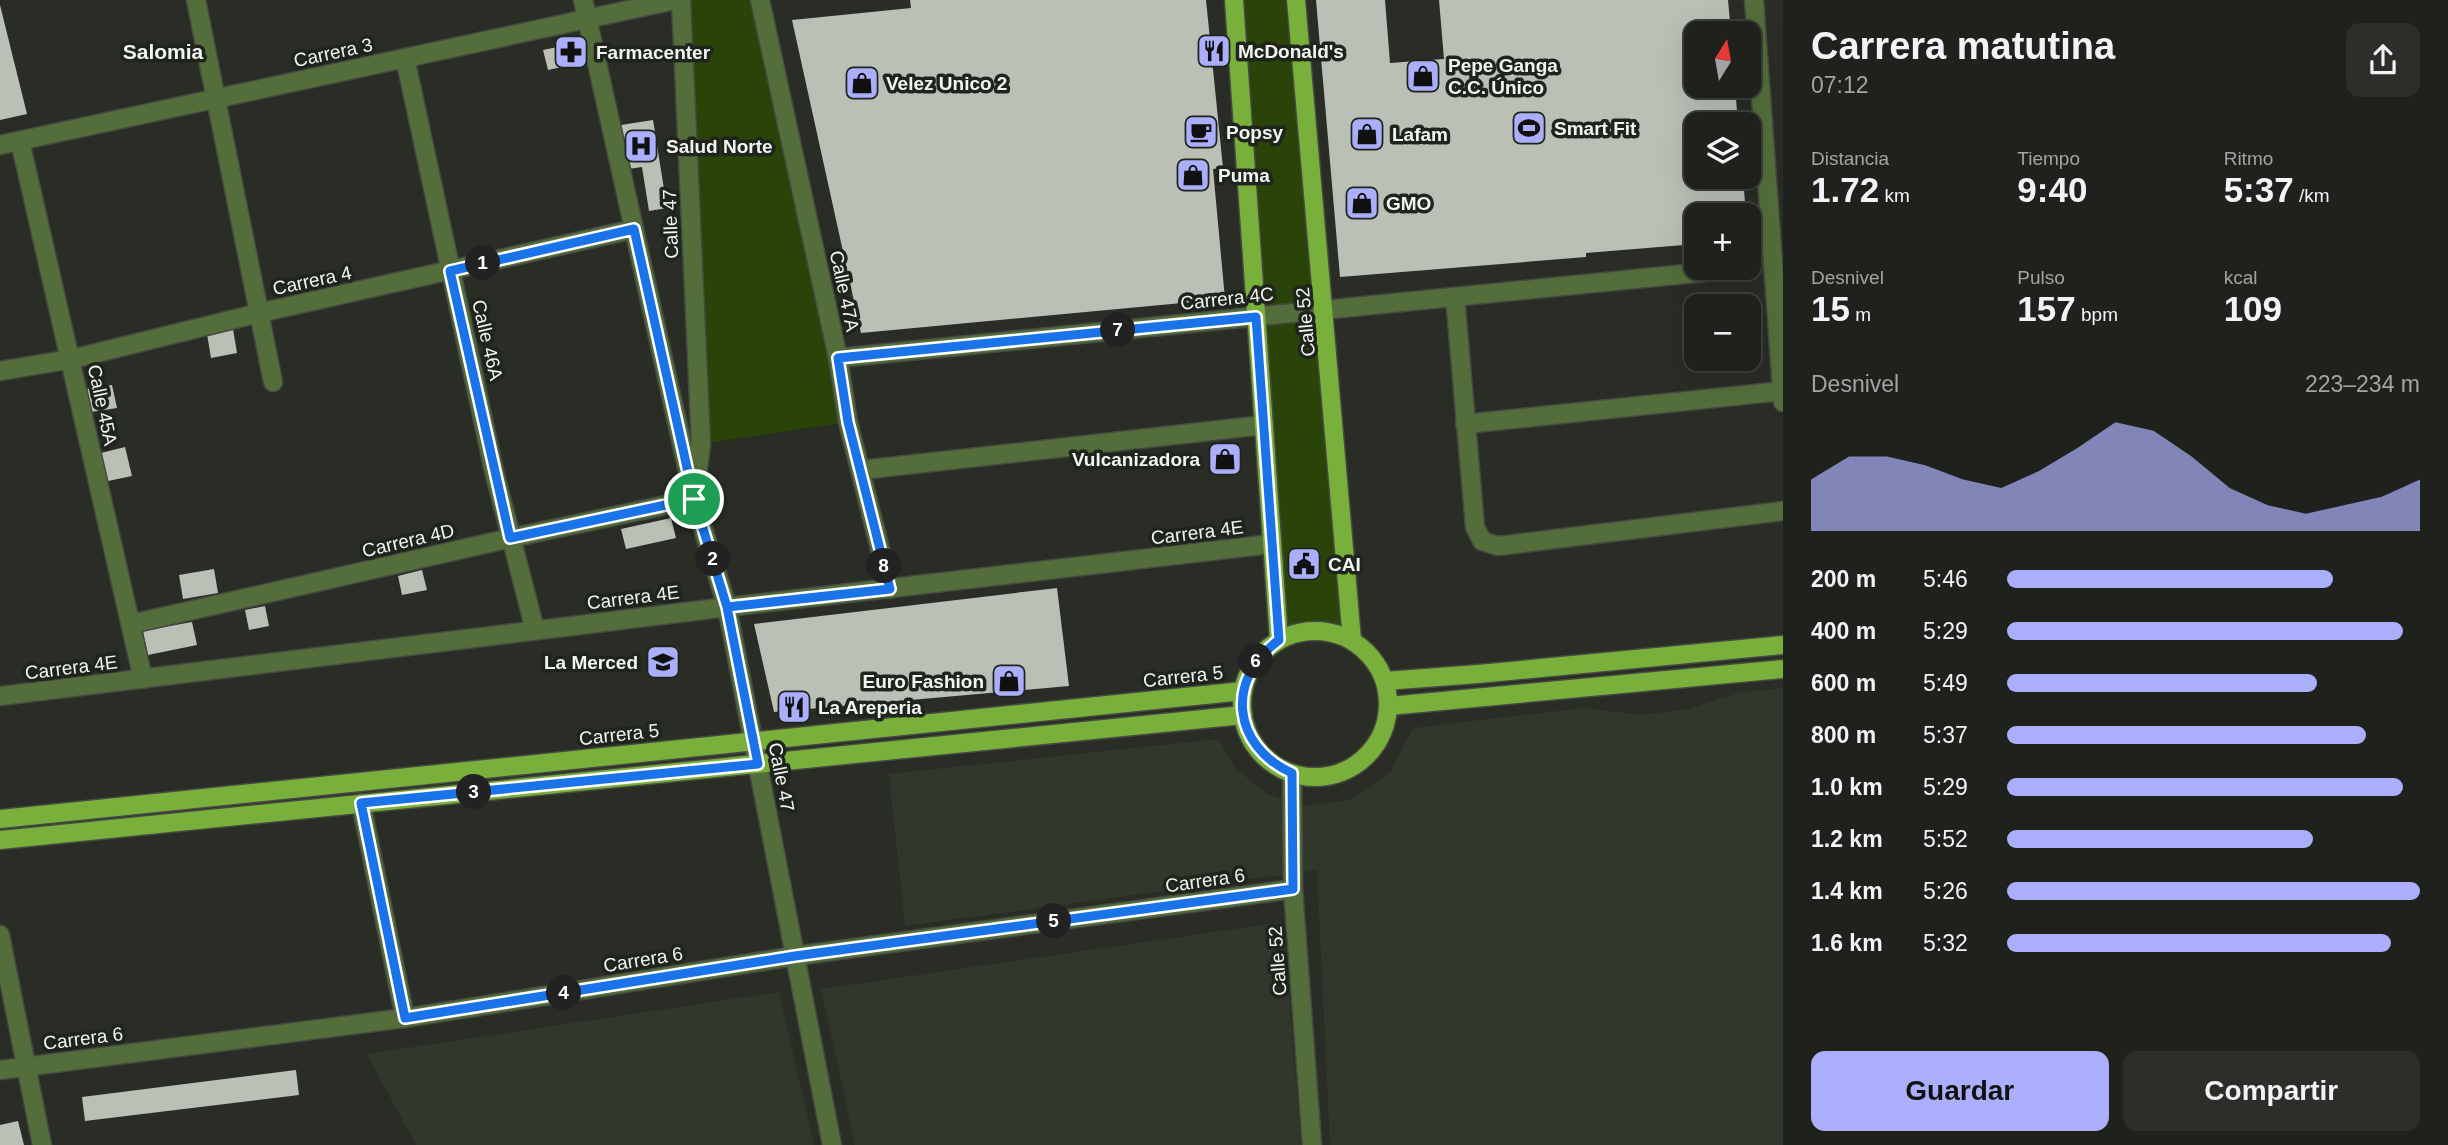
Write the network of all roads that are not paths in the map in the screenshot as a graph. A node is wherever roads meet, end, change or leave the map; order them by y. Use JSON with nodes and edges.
{"nodes":[{"id":1,"x":196,"y":0,"type":"edge"},
{"id":2,"x":583,"y":0,"type":"edge"},
{"id":3,"x":675,"y":0,"type":"edge"},
{"id":4,"x":681,"y":0,"type":"edge"},
{"id":5,"x":760,"y":0,"type":"edge"},
{"id":6,"x":1234,"y":0,"type":"edge"},
{"id":7,"x":1296,"y":0,"type":"edge"},
{"id":8,"x":1754,"y":0,"type":"edge"},
{"id":9,"x":587,"y":19,"type":"junction"},
{"id":10,"x":405,"y":58,"type":"junction"},
{"id":11,"x":215,"y":99,"type":"junction"},
{"id":12,"x":20,"y":141,"type":"junction"},
{"id":13,"x":0,"y":145,"type":"edge"},
{"id":14,"x":634,"y":229,"type":"junction"},
{"id":15,"x":1778,"y":265,"type":"edge"},
{"id":16,"x":450,"y":271,"type":"junction"},
{"id":17,"x":1684,"y":274,"type":"edge"},
{"id":18,"x":1455,"y":297,"type":"junction"},
{"id":19,"x":1325,"y":310,"type":"junction"},
{"id":20,"x":259,"y":313,"type":"junction"},
{"id":21,"x":1256,"y":317,"type":"junction"},
{"id":22,"x":838,"y":358,"type":"junction"},
{"id":23,"x":72,"y":359,"type":"junction"},
{"id":24,"x":0,"y":371,"type":"edge"},
{"id":25,"x":273,"y":382,"type":"dead end"},
{"id":26,"x":1783,"y":397,"type":"edge"},
{"id":27,"x":1465,"y":424,"type":"junction"},
{"id":28,"x":1264,"y":425,"type":"junction"},
{"id":29,"x":861,"y":470,"type":"junction"},
{"id":30,"x":694,"y":499,"type":"junction"},
{"id":31,"x":1783,"y":511,"type":"edge"},
{"id":32,"x":510,"y":538,"type":"junction"},
{"id":33,"x":1272,"y":544,"type":"junction"},
{"id":34,"x":890,"y":589,"type":"junction"},
{"id":35,"x":727,"y":607,"type":"junction"},
{"id":36,"x":131,"y":624,"type":"junction"},
{"id":37,"x":535,"y":631,"type":"junction"},
{"id":38,"x":1279,"y":640,"type":"junction"},
{"id":39,"x":1352,"y":640,"type":"junction"},
{"id":40,"x":1783,"y":645,"type":"edge"},
{"id":41,"x":1671,"y":656,"type":"junction"},
{"id":42,"x":1783,"y":669,"type":"edge"},
{"id":43,"x":144,"y":679,"type":"junction"},
{"id":44,"x":1674,"y":679,"type":"junction"},
{"id":45,"x":1385,"y":681,"type":"junction"},
{"id":46,"x":1243,"y":691,"type":"junction"},
{"id":47,"x":0,"y":696,"type":"edge"},
{"id":48,"x":1389,"y":706,"type":"junction"},
{"id":49,"x":1243,"y":715,"type":"junction"},
{"id":50,"x":753,"y":741,"type":"junction"},
{"id":51,"x":758,"y":764,"type":"junction"},
{"id":52,"x":1292,"y":773,"type":"junction"},
{"id":53,"x":361,"y":803,"type":"junction"},
{"id":54,"x":0,"y":818,"type":"edge"},
{"id":55,"x":0,"y":840,"type":"edge"},
{"id":56,"x":1293,"y":889,"type":"junction"},
{"id":57,"x":0,"y":935,"type":"edge"},
{"id":58,"x":795,"y":956,"type":"junction"},
{"id":59,"x":405,"y":1018,"type":"junction"},
{"id":60,"x":27,"y":1066,"type":"junction"},
{"id":61,"x":0,"y":1070,"type":"edge"},
{"id":62,"x":42,"y":1145,"type":"edge"},
{"id":63,"x":832,"y":1145,"type":"edge"},
{"id":64,"x":1312,"y":1145,"type":"edge"}],
"edges":[{"from":1,"to":11,"type":"street"},
{"from":2,"to":9,"type":"street"},
{"from":3,"to":9,"type":"street","name":"Carrera 3"},
{"from":4,"to":30,"type":"street","name":"Calle 47"},
{"from":5,"to":22,"type":"street","name":"Calle 47A"},
{"from":6,"to":21,"type":"main road"},
{"from":7,"to":19,"type":"main road","name":"Calle 52"},
{"from":8,"to":15,"type":"street"},
{"from":9,"to":10,"type":"street","name":"Carrera 3"},
{"from":9,"to":14,"type":"street"},
{"from":10,"to":11,"type":"street","name":"Carrera 3"},
{"from":10,"to":16,"type":"street","name":"Calle 46A"},
{"from":11,"to":12,"type":"street","name":"Carrera 3"},
{"from":11,"to":20,"type":"street"},
{"from":12,"to":13,"type":"street","name":"Carrera 3"},
{"from":12,"to":23,"type":"street","name":"Calle 45A"},
{"from":14,"to":16,"type":"street","name":"Carrera 4"},
{"from":14,"to":30,"type":"street"},
{"from":15,"to":26,"type":"street"},
{"from":16,"to":20,"type":"street","name":"Carrera 4"},
{"from":16,"to":32,"type":"street","name":"Calle 46A"},
{"from":17,"to":18,"type":"street","name":"Carrera 4C"},
{"from":18,"to":19,"type":"street","name":"Carrera 4C"},
{"from":18,"to":27,"type":"street"},
{"from":19,"to":21,"type":"street","name":"Carrera 4C"},
{"from":19,"to":39,"type":"main road","name":"Calle 52"},
{"from":20,"to":23,"type":"street","name":"Carrera 4"},
{"from":20,"to":25,"type":"street"},
{"from":21,"to":22,"type":"street","name":"Carrera 4C"},
{"from":21,"to":28,"type":"main road"},
{"from":22,"to":29,"type":"street","name":"Calle 47A"},
{"from":23,"to":24,"type":"street","name":"Carrera 4"},
{"from":23,"to":36,"type":"street","name":"Calle 45A"},
{"from":26,"to":27,"type":"street"},
{"from":27,"to":31,"type":"street"},
{"from":28,"to":29,"type":"street"},
{"from":28,"to":33,"type":"main road"},
{"from":29,"to":34,"type":"street","name":"Calle 47A"},
{"from":30,"to":32,"type":"street","name":"Carrera 4D"},
{"from":30,"to":35,"type":"street","name":"Calle 47"},
{"from":32,"to":36,"type":"street","name":"Carrera 4D"},
{"from":32,"to":37,"type":"street","name":"Calle 46A"},
{"from":33,"to":34,"type":"street","name":"Carrera 4E"},
{"from":33,"to":38,"type":"main road"},
{"from":34,"to":35,"type":"street","name":"Carrera 4E"},
{"from":35,"to":37,"type":"street","name":"Carrera 4E"},
{"from":35,"to":50,"type":"street","name":"Calle 47"},
{"from":36,"to":43,"type":"street","name":"Calle 45A"},
{"from":37,"to":43,"type":"street","name":"Carrera 4E"},
{"from":38,"to":39,"type":"main road"},
{"from":38,"to":46,"type":"main road"},
{"from":39,"to":45,"type":"main road"},
{"from":40,"to":41,"type":"main road"},
{"from":41,"to":44,"type":"main road"},
{"from":41,"to":45,"type":"main road"},
{"from":42,"to":44,"type":"main road"},
{"from":43,"to":47,"type":"street","name":"Carrera 4E"},
{"from":44,"to":48,"type":"main road"},
{"from":45,"to":48,"type":"main road"},
{"from":46,"to":49,"type":"main road"},
{"from":46,"to":50,"type":"main road","name":"Carrera 5"},
{"from":48,"to":52,"type":"main road"},
{"from":49,"to":51,"type":"main road"},
{"from":49,"to":52,"type":"main road"},
{"from":50,"to":51,"type":"street","name":"Calle 47"},
{"from":50,"to":54,"type":"main road","name":"Carrera 5"},
{"from":51,"to":53,"type":"main road"},
{"from":51,"to":58,"type":"street","name":"Calle 47"},
{"from":52,"to":56,"type":"street","name":"Calle 52"},
{"from":53,"to":55,"type":"main road"},
{"from":53,"to":59,"type":"street"},
{"from":56,"to":58,"type":"street","name":"Carrera 6"},
{"from":56,"to":64,"type":"street","name":"Calle 52"},
{"from":57,"to":60,"type":"street"},
{"from":58,"to":59,"type":"street","name":"Carrera 6"},
{"from":58,"to":63,"type":"street","name":"Calle 47"},
{"from":59,"to":60,"type":"street","name":"Carrera 6"},
{"from":60,"to":61,"type":"street","name":"Carrera 6"},
{"from":60,"to":62,"type":"street"}]}
